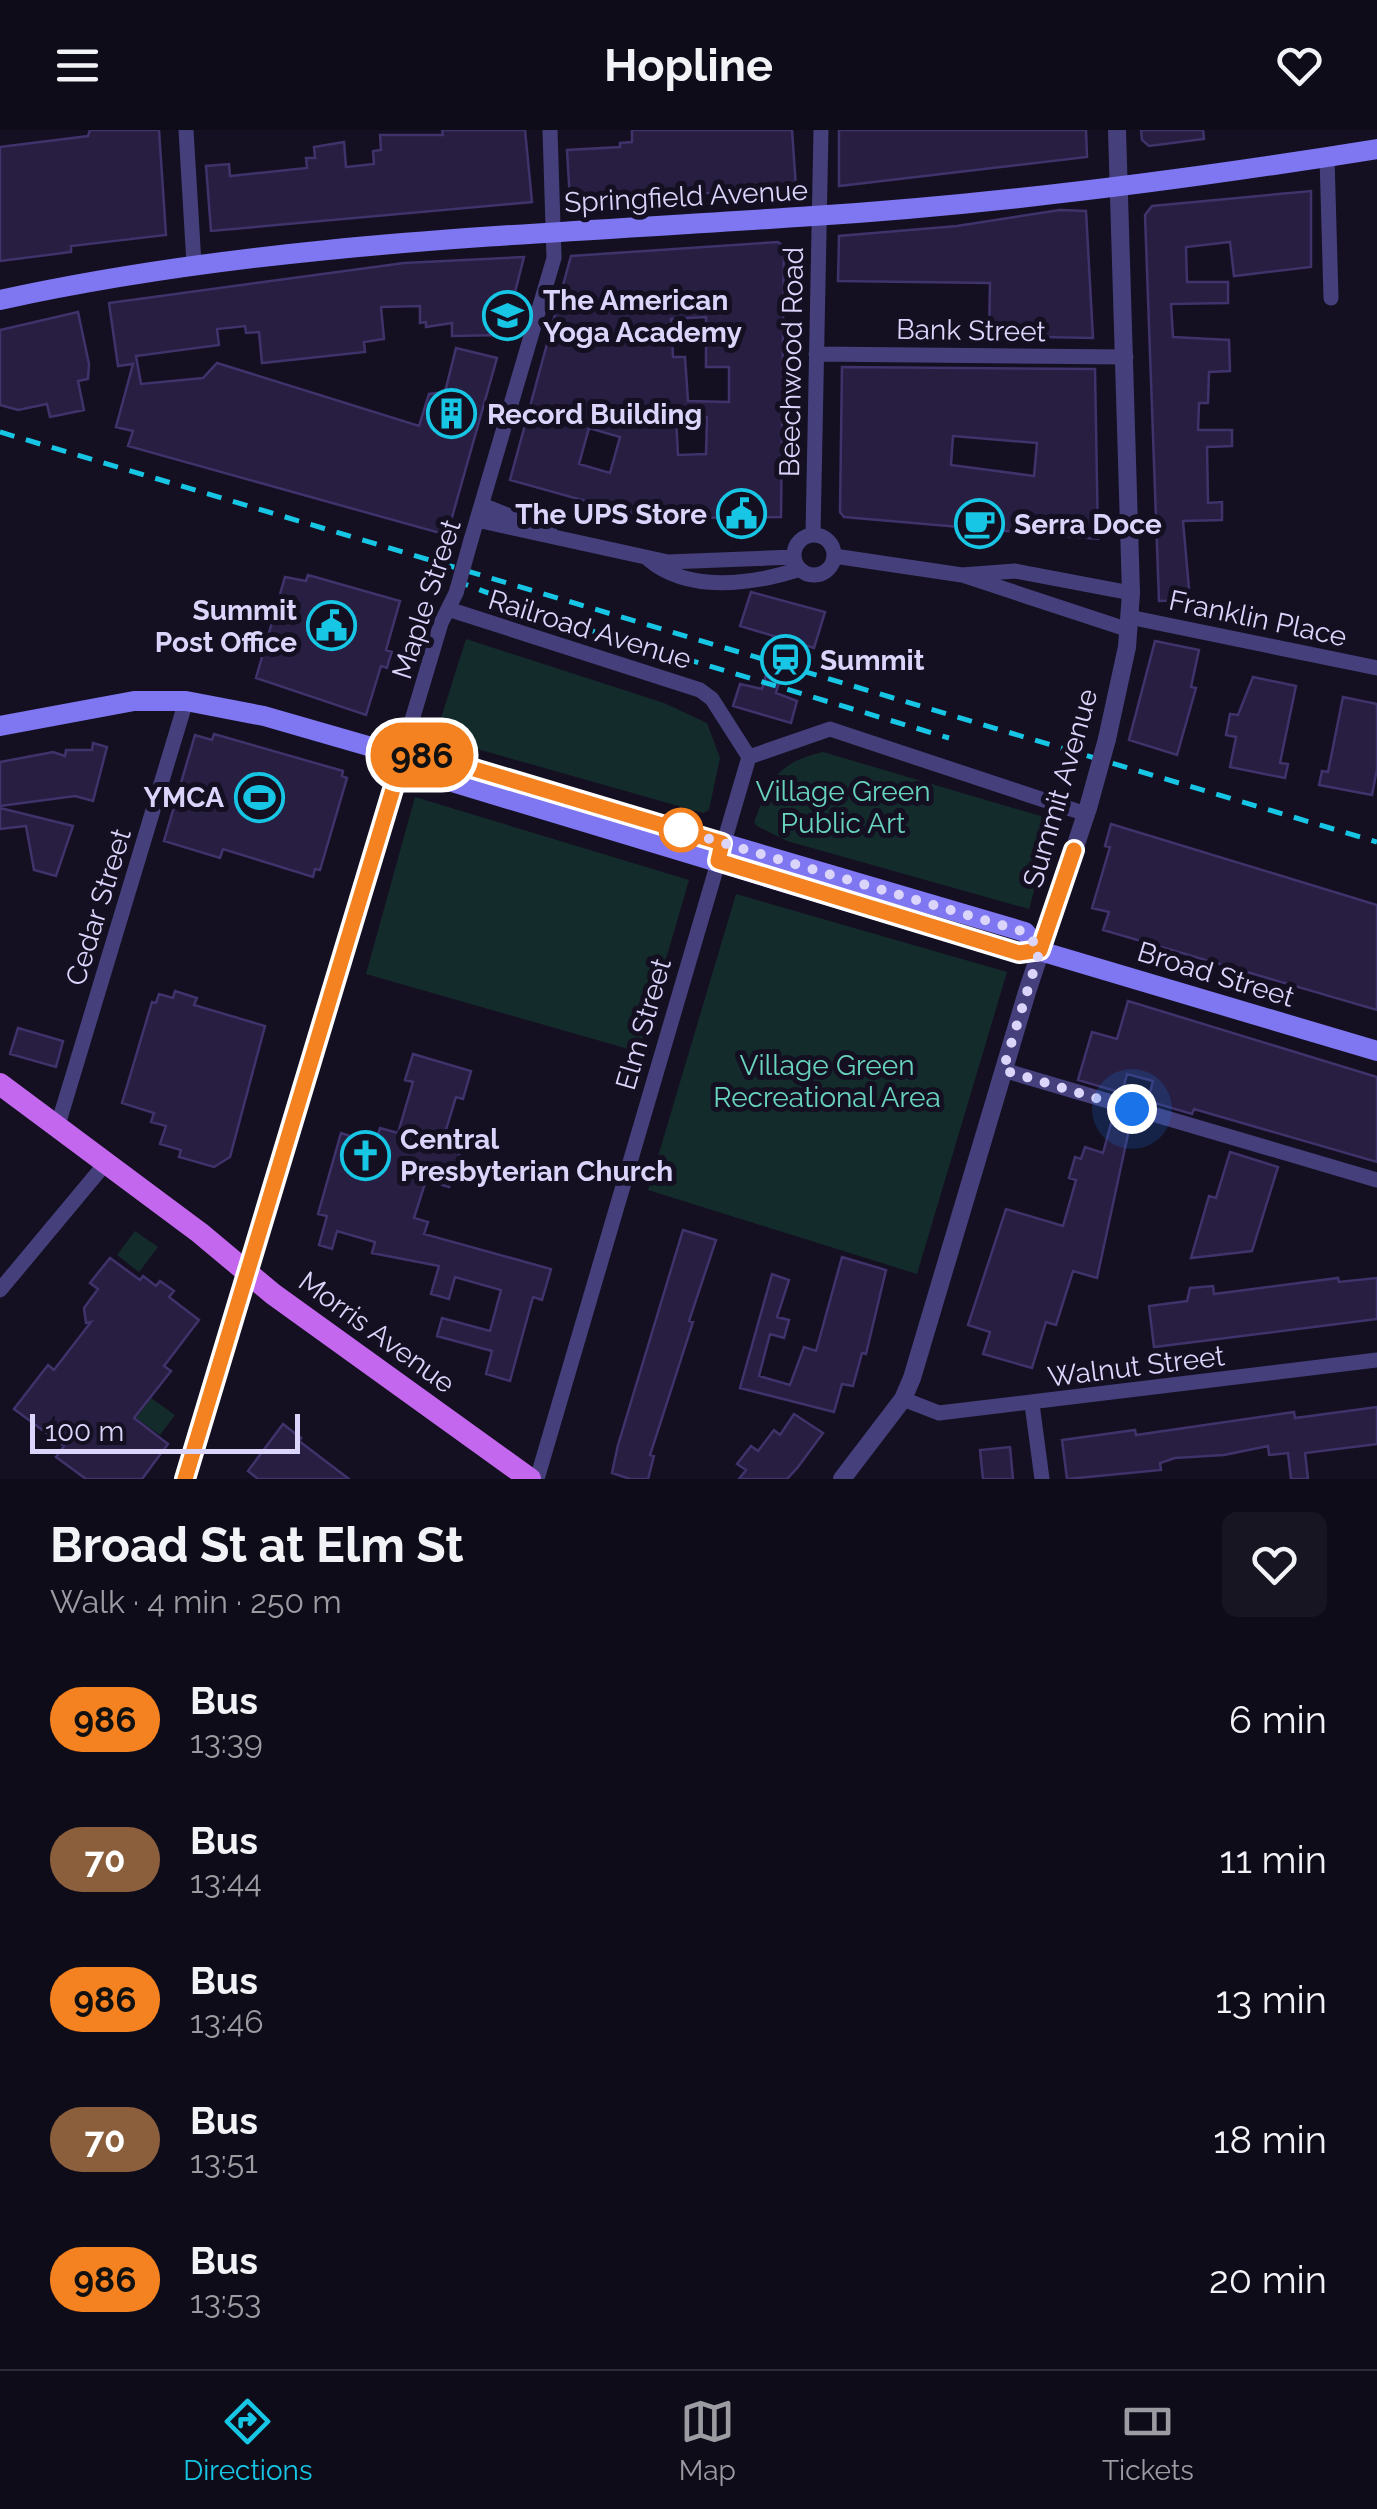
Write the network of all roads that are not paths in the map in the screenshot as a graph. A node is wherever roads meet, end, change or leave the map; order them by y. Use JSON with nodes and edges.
{"nodes":[{"id":1,"x":186,"y":130,"type":"edge"},
{"id":2,"x":550,"y":130,"type":"edge"},
{"id":3,"x":821,"y":130,"type":"edge"},
{"id":4,"x":1117,"y":130,"type":"edge"},
{"id":5,"x":1377,"y":149,"type":"edge"},
{"id":6,"x":1327,"y":157,"type":"junction"},
{"id":7,"x":1120,"y":186,"type":"junction"},
{"id":8,"x":819,"y":216,"type":"junction"},
{"id":9,"x":555,"y":232,"type":"junction"},
{"id":10,"x":194,"y":264,"type":"junction"},
{"id":11,"x":1330,"y":298,"type":"dead end"},
{"id":12,"x":0,"y":300,"type":"edge"},
{"id":13,"x":816,"y":354,"type":"junction"},
{"id":14,"x":1126,"y":357,"type":"junction"},
{"id":15,"x":479,"y":512,"type":"junction"},
{"id":16,"x":813,"y":535,"type":"junction"},
{"id":17,"x":834,"y":556,"type":"junction"},
{"id":18,"x":797,"y":563,"type":"junction"},
{"id":19,"x":962,"y":575,"type":"junction"},
{"id":20,"x":1130,"y":593,"type":"junction"},
{"id":21,"x":448,"y":609,"type":"junction"},
{"id":22,"x":1129,"y":623,"type":"junction"},
{"id":23,"x":1377,"y":668,"type":"edge"},
{"id":24,"x":186,"y":701,"type":"junction"},
{"id":25,"x":0,"y":726,"type":"edge"},
{"id":26,"x":403,"y":756,"type":"junction"},
{"id":27,"x":750,"y":757,"type":"junction"},
{"id":28,"x":1086,"y":811,"type":"junction"},
{"id":29,"x":720,"y":852,"type":"junction"},
{"id":30,"x":1040,"y":950,"type":"junction"},
{"id":31,"x":1377,"y":1051,"type":"edge"},
{"id":32,"x":1003,"y":1070,"type":"junction"},
{"id":33,"x":0,"y":1084,"type":"edge"},
{"id":34,"x":57,"y":1128,"type":"junction"},
{"id":35,"x":105,"y":1164,"type":"junction"},
{"id":36,"x":1377,"y":1180,"type":"edge"},
{"id":37,"x":250,"y":1273,"type":"junction"},
{"id":38,"x":0,"y":1290,"type":"edge"},
{"id":39,"x":1377,"y":1360,"type":"edge"},
{"id":40,"x":903,"y":1399,"type":"junction"},
{"id":41,"x":1032,"y":1404,"type":"junction"},
{"id":42,"x":185,"y":1479,"type":"edge"},
{"id":43,"x":534,"y":1479,"type":"edge"},
{"id":44,"x":842,"y":1479,"type":"edge"},
{"id":45,"x":1042,"y":1479,"type":"edge"}],
"edges":[{"from":1,"to":10,"type":"street"},
{"from":2,"to":9,"type":"street","name":"Maple Street"},
{"from":3,"to":8,"type":"street","name":"Beechwood Road"},
{"from":4,"to":7,"type":"street","name":"Summit Avenue"},
{"from":5,"to":6,"type":"main road","name":"Springfield Avenue"},
{"from":6,"to":7,"type":"main road","name":"Springfield Avenue"},
{"from":6,"to":11,"type":"street"},
{"from":7,"to":8,"type":"main road","name":"Springfield Avenue"},
{"from":7,"to":14,"type":"street","name":"Summit Avenue"},
{"from":8,"to":9,"type":"main road","name":"Springfield Avenue"},
{"from":8,"to":13,"type":"street","name":"Beechwood Road"},
{"from":9,"to":10,"type":"main road","name":"Springfield Avenue"},
{"from":9,"to":15,"type":"street","name":"Maple Street"},
{"from":10,"to":12,"type":"main road","name":"Springfield Avenue"},
{"from":13,"to":14,"type":"street","name":"Bank Street"},
{"from":13,"to":16,"type":"street","name":"Beechwood Road"},
{"from":14,"to":20,"type":"street","name":"Summit Avenue"},
{"from":15,"to":18,"type":"street"},
{"from":15,"to":21,"type":"street","name":"Maple Street","bridge":true},
{"from":16,"to":17,"type":"street"},
{"from":16,"to":18,"type":"street"},
{"from":17,"to":18,"type":"street"},
{"from":17,"to":19,"type":"street"},
{"from":19,"to":20,"type":"street"},
{"from":19,"to":22,"type":"street","name":"Franklin Place"},
{"from":20,"to":22,"type":"street","name":"Summit Avenue"},
{"from":21,"to":26,"type":"street","name":"Maple Street"},
{"from":21,"to":27,"type":"street","name":"Railroad Avenue"},
{"from":22,"to":23,"type":"street","name":"Franklin Place"},
{"from":22,"to":28,"type":"street","name":"Summit Avenue","bridge":true},
{"from":24,"to":25,"type":"main road","name":"Broad Street"},
{"from":24,"to":26,"type":"main road","name":"Broad Street"},
{"from":24,"to":34,"type":"street","name":"Cedar Street"},
{"from":26,"to":29,"type":"main road","name":"Broad Street"},
{"from":26,"to":37,"type":"street","name":"Maple Street"},
{"from":27,"to":28,"type":"street"},
{"from":27,"to":29,"type":"street","name":"Elm Street"},
{"from":28,"to":30,"type":"street","name":"Summit Avenue"},
{"from":29,"to":30,"type":"main road","name":"Broad Street"},
{"from":29,"to":43,"type":"street","name":"Elm Street"},
{"from":30,"to":31,"type":"main road","name":"Broad Street"},
{"from":30,"to":32,"type":"street","name":"Summit Avenue"},
{"from":32,"to":36,"type":"street"},
{"from":32,"to":40,"type":"street","name":"Summit Avenue"},
{"from":33,"to":34,"type":"main road","name":"Morris Avenue"},
{"from":34,"to":35,"type":"main road","name":"Morris Avenue"},
{"from":35,"to":37,"type":"main road","name":"Morris Avenue"},
{"from":35,"to":38,"type":"street"},
{"from":37,"to":42,"type":"street","name":"Maple Street"},
{"from":37,"to":43,"type":"main road","name":"Morris Avenue"},
{"from":39,"to":41,"type":"street","name":"Walnut Street"},
{"from":40,"to":41,"type":"street","name":"Walnut Street"},
{"from":40,"to":44,"type":"street","name":"Summit Avenue"},
{"from":41,"to":45,"type":"street"}]}
